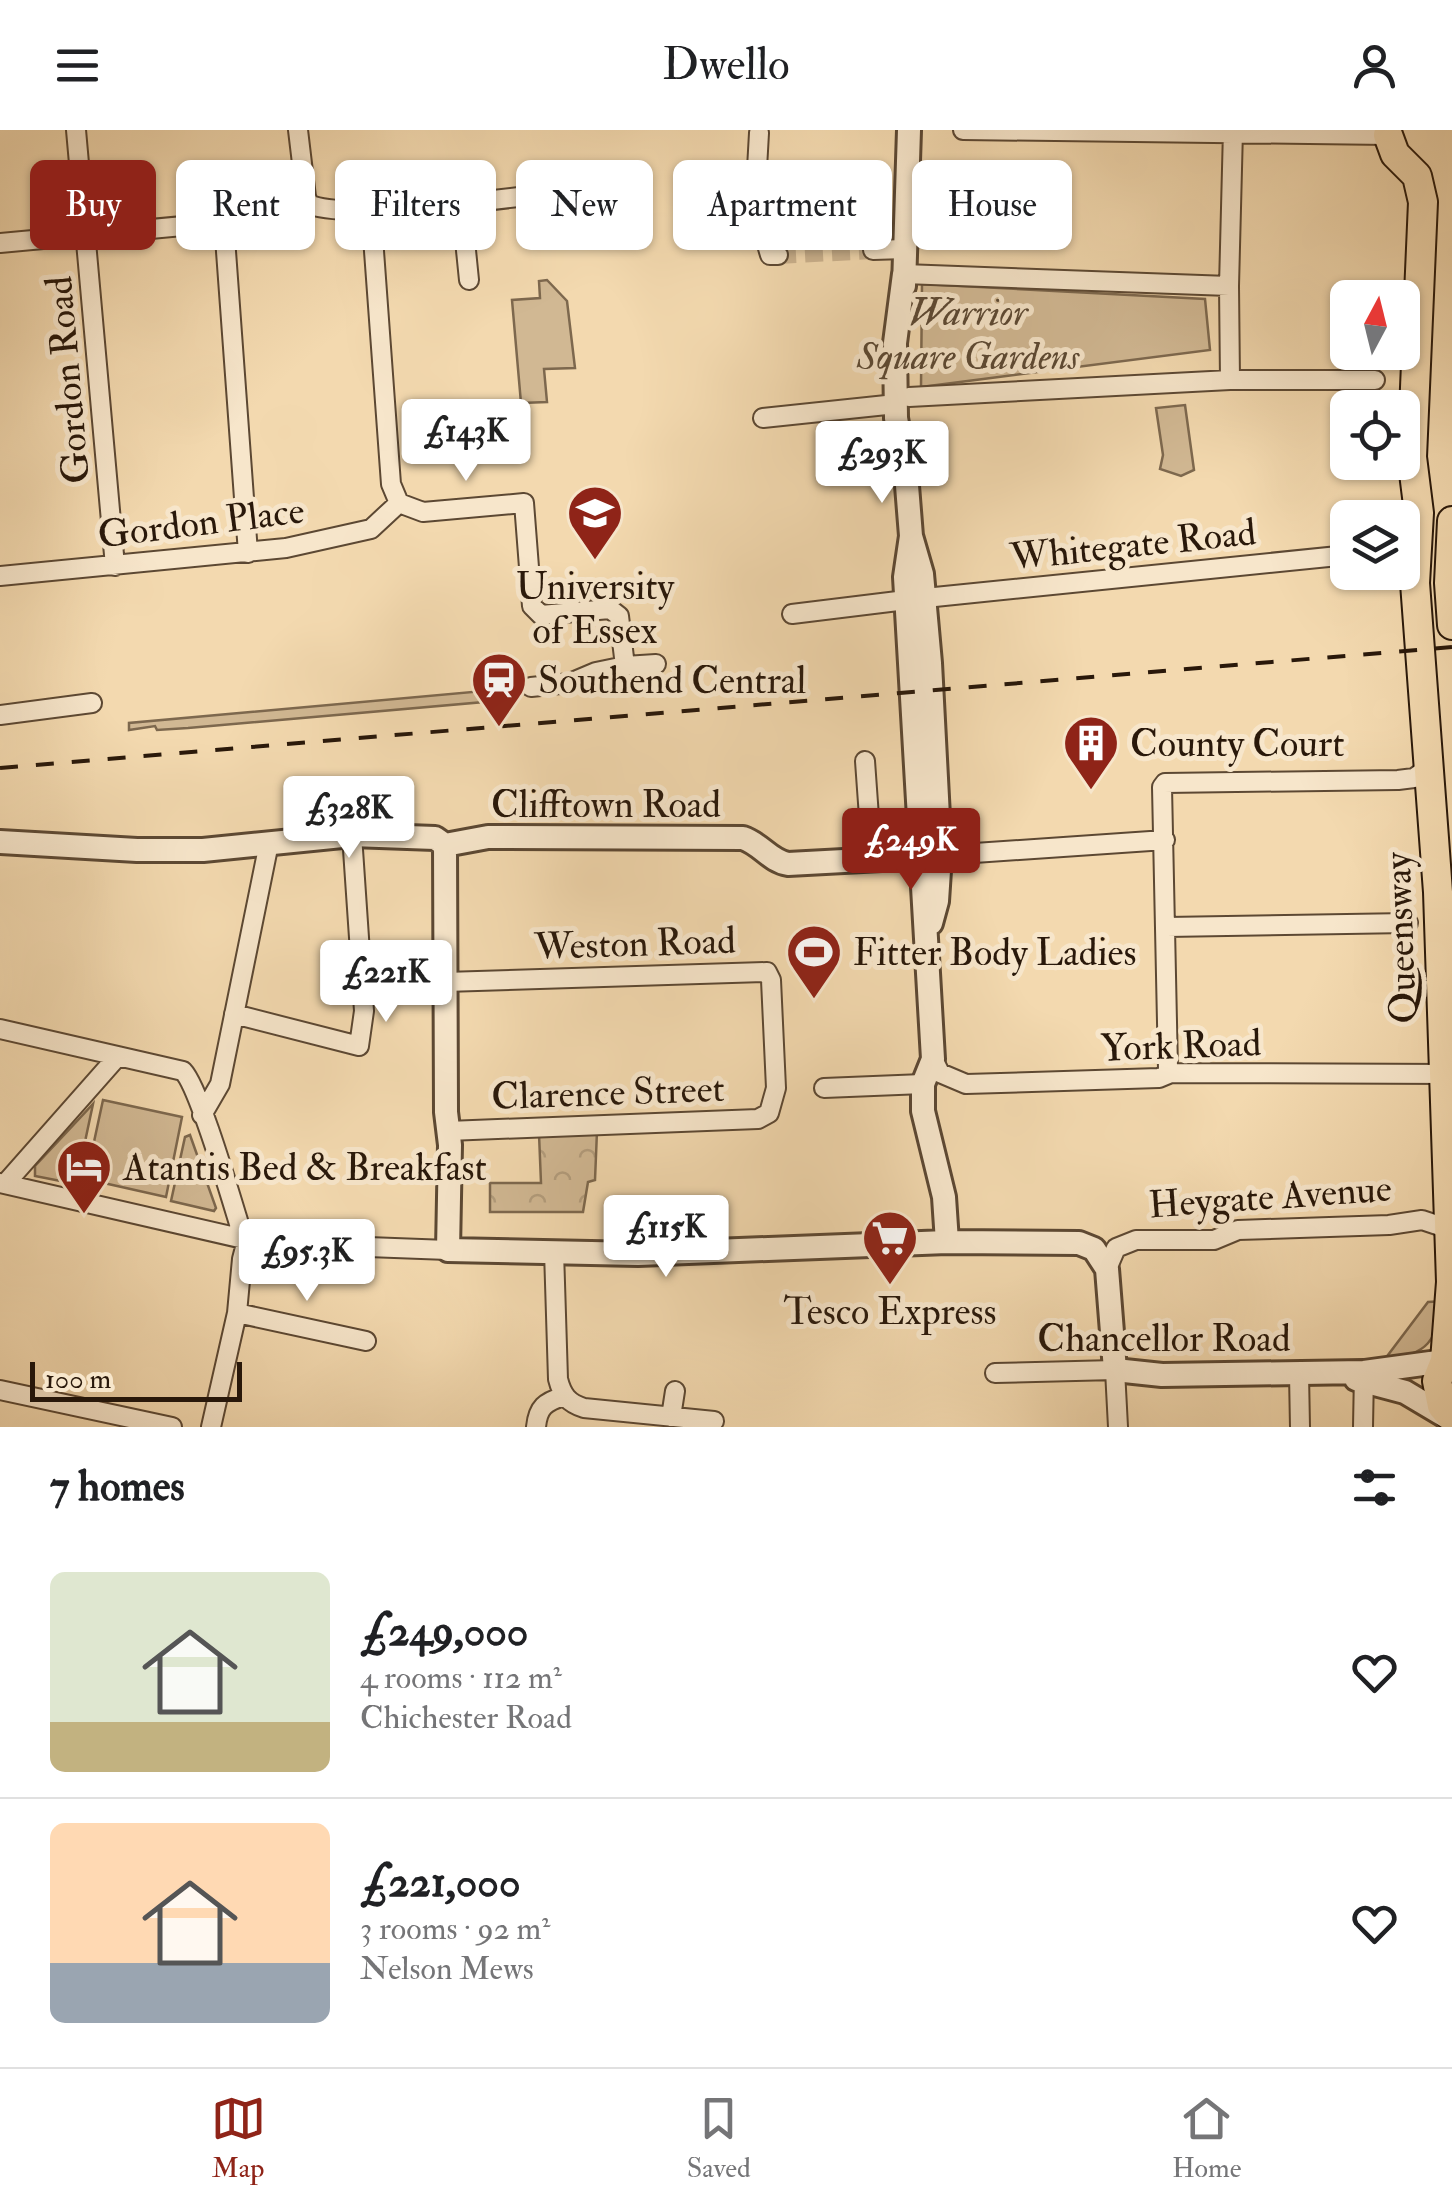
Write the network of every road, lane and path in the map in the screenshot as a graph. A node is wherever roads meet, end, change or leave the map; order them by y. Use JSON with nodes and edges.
{"nodes":[{"id":1,"x":76,"y":130,"type":"edge"},
{"id":2,"x":298,"y":130,"type":"edge"},
{"id":3,"x":909,"y":130,"type":"edge"},
{"id":4,"x":963,"y":130,"type":"edge"},
{"id":5,"x":1233,"y":132,"type":"edge"},
{"id":6,"x":760,"y":134,"type":"dead end"},
{"id":7,"x":1388,"y":135,"type":"joint"},
{"id":8,"x":79,"y":160,"type":"edge"},
{"id":9,"x":302,"y":160,"type":"edge"},
{"id":10,"x":30,"y":240,"type":"edge"},
{"id":11,"x":0,"y":242,"type":"edge"},
{"id":12,"x":904,"y":248,"type":"junction"},
{"id":13,"x":892,"y":249,"type":"tunnel mouth"},
{"id":14,"x":88,"y":250,"type":"edge"},
{"id":15,"x":226,"y":250,"type":"edge"},
{"id":16,"x":374,"y":250,"type":"edge"},
{"id":17,"x":466,"y":250,"type":"edge"},
{"id":18,"x":778,"y":255,"type":"dead end"},
{"id":19,"x":904,"y":274,"type":"junction"},
{"id":20,"x":469,"y":280,"type":"dead end"},
{"id":21,"x":1229,"y":286,"type":"junction"},
{"id":22,"x":1230,"y":380,"type":"junction"},
{"id":23,"x":1376,"y":380,"type":"dead end"},
{"id":24,"x":902,"y":401,"type":"junction"},
{"id":25,"x":763,"y":418,"type":"dead end"},
{"id":26,"x":1417,"y":500,"type":"edge"},
{"id":27,"x":399,"y":503,"type":"junction"},
{"id":28,"x":1451,"y":526,"type":"edge"},
{"id":29,"x":248,"y":553,"type":"junction"},
{"id":30,"x":1330,"y":556,"type":"edge"},
{"id":31,"x":115,"y":566,"type":"junction"},
{"id":32,"x":0,"y":576,"type":"edge"},
{"id":33,"x":1413,"y":590,"type":"edge"},
{"id":34,"x":915,"y":599,"type":"junction"},
{"id":35,"x":792,"y":614,"type":"dead end"},
{"id":36,"x":1452,"y":625,"type":"edge"},
{"id":37,"x":656,"y":664,"type":"dead end"},
{"id":38,"x":625,"y":666,"type":"junction"},
{"id":39,"x":531,"y":687,"type":"dead end"},
{"id":40,"x":92,"y":703,"type":"dead end"},
{"id":41,"x":0,"y":715,"type":"edge"},
{"id":42,"x":864,"y":760,"type":"dead end"},
{"id":43,"x":1428,"y":768,"type":"junction"},
{"id":44,"x":352,"y":835,"type":"junction"},
{"id":45,"x":1165,"y":840,"type":"junction"},
{"id":46,"x":0,"y":842,"type":"edge"},
{"id":47,"x":269,"y":843,"type":"junction"},
{"id":48,"x":446,"y":846,"type":"junction"},
{"id":49,"x":930,"y":856,"type":"junction"},
{"id":50,"x":872,"y":859,"type":"junction"},
{"id":51,"x":1408,"y":923,"type":"dead end"},
{"id":52,"x":1167,"y":927,"type":"junction"},
{"id":53,"x":445,"y":982,"type":"junction"},
{"id":54,"x":234,"y":1014,"type":"junction"},
{"id":55,"x":0,"y":1030,"type":"edge"},
{"id":56,"x":118,"y":1056,"type":"junction"},
{"id":57,"x":934,"y":1073,"type":"junction"},
{"id":58,"x":1171,"y":1073,"type":"junction"},
{"id":59,"x":1447,"y":1074,"type":"edge"},
{"id":60,"x":824,"y":1088,"type":"dead end"},
{"id":61,"x":769,"y":1113,"type":"joint"},
{"id":62,"x":202,"y":1114,"type":"junction"},
{"id":63,"x":448,"y":1131,"type":"junction"},
{"id":64,"x":1,"y":1184,"type":"edge"},
{"id":65,"x":1449,"y":1234,"type":"junction"},
{"id":66,"x":246,"y":1240,"type":"junction"},
{"id":67,"x":947,"y":1242,"type":"junction"},
{"id":68,"x":448,"y":1250,"type":"junction"},
{"id":69,"x":554,"y":1251,"type":"junction"},
{"id":70,"x":1106,"y":1269,"type":"junction"},
{"id":71,"x":237,"y":1313,"type":"junction"},
{"id":72,"x":366,"y":1342,"type":"dead end"},
{"id":73,"x":1448,"y":1358,"type":"edge"},
{"id":74,"x":1115,"y":1370,"type":"junction"},
{"id":75,"x":995,"y":1373,"type":"dead end"},
{"id":76,"x":1299,"y":1374,"type":"junction"},
{"id":77,"x":1364,"y":1377,"type":"junction"},
{"id":78,"x":0,"y":1390,"type":"edge"},
{"id":79,"x":676,"y":1390,"type":"dead end"},
{"id":80,"x":564,"y":1396,"type":"junction"},
{"id":81,"x":671,"y":1417,"type":"junction"},
{"id":82,"x":1452,"y":1419,"type":"edge"},
{"id":83,"x":714,"y":1421,"type":"dead end"},
{"id":84,"x":172,"y":1427,"type":"edge"},
{"id":85,"x":211,"y":1427,"type":"edge"},
{"id":86,"x":536,"y":1427,"type":"edge"},
{"id":87,"x":1118,"y":1427,"type":"edge"},
{"id":88,"x":1300,"y":1427,"type":"edge"},
{"id":89,"x":1363,"y":1427,"type":"edge"}],
"edges":[{"from":1,"to":8,"type":"street","name":"Gordon Road"},
{"from":2,"to":9,"type":"street"},
{"from":3,"to":12,"type":"street"},
{"from":4,"to":5,"type":"street"},
{"from":5,"to":7,"type":"street"},
{"from":5,"to":21,"type":"street"},
{"from":6,"to":18,"type":"street"},
{"from":7,"to":26,"type":"main road","name":"Queensway"},
{"from":10,"to":11,"type":"street"},
{"from":12,"to":13,"type":"street"},
{"from":12,"to":19,"type":"street"},
{"from":14,"to":31,"type":"street","name":"Gordon Road"},
{"from":15,"to":29,"type":"street"},
{"from":16,"to":27,"type":"street"},
{"from":17,"to":20,"type":"street"},
{"from":19,"to":21,"type":"street"},
{"from":19,"to":24,"type":"street"},
{"from":21,"to":22,"type":"street"},
{"from":22,"to":23,"type":"street"},
{"from":22,"to":24,"type":"street"},
{"from":24,"to":25,"type":"street"},
{"from":24,"to":34,"type":"street"},
{"from":27,"to":29,"type":"street","name":"Gordon Place"},
{"from":27,"to":38,"type":"street"},
{"from":28,"to":36,"type":"main road"},
{"from":29,"to":31,"type":"street","name":"Gordon Place"},
{"from":30,"to":34,"type":"street","name":"Whitegate Road"},
{"from":31,"to":32,"type":"street","name":"Gordon Place"},
{"from":33,"to":43,"type":"main road","name":"Queensway"},
{"from":34,"to":35,"type":"street","name":"Whitegate Road"},
{"from":34,"to":49,"type":"street"},
{"from":37,"to":38,"type":"street"},
{"from":38,"to":39,"type":"street"},
{"from":40,"to":41,"type":"street"},
{"from":42,"to":50,"type":"street"},
{"from":43,"to":45,"type":"street"},
{"from":43,"to":59,"type":"main road","name":"Queensway"},
{"from":44,"to":47,"type":"street","name":"Clifftown Road"},
{"from":44,"to":48,"type":"street","name":"Clifftown Road"},
{"from":44,"to":54,"type":"street"},
{"from":45,"to":49,"type":"street"},
{"from":45,"to":52,"type":"street"},
{"from":46,"to":47,"type":"street","name":"Clifftown Road"},
{"from":47,"to":54,"type":"street"},
{"from":48,"to":50,"type":"street","name":"Clifftown Road"},
{"from":48,"to":53,"type":"street"},
{"from":49,"to":50,"type":"street","name":"Clifftown Road"},
{"from":49,"to":57,"type":"street"},
{"from":51,"to":52,"type":"street"},
{"from":52,"to":58,"type":"street"},
{"from":53,"to":61,"type":"street","name":"Weston Road"},
{"from":53,"to":63,"type":"street"},
{"from":54,"to":62,"type":"street"},
{"from":55,"to":56,"type":"street"},
{"from":56,"to":62,"type":"street"},
{"from":56,"to":64,"type":"street"},
{"from":57,"to":58,"type":"street","name":"York Road"},
{"from":57,"to":60,"type":"street","name":"York Road"},
{"from":57,"to":67,"type":"street"},
{"from":58,"to":59,"type":"street","name":"York Road"},
{"from":59,"to":65,"type":"main road","name":"Queensway"},
{"from":61,"to":63,"type":"street","name":"Clarence Street"},
{"from":62,"to":66,"type":"street"},
{"from":63,"to":68,"type":"street"},
{"from":64,"to":66,"type":"street"},
{"from":65,"to":70,"type":"street","name":"Heygate Avenue"},
{"from":65,"to":73,"type":"main road","name":"Queensway"},
{"from":66,"to":68,"type":"street"},
{"from":66,"to":71,"type":"street"},
{"from":67,"to":69,"type":"street"},
{"from":67,"to":70,"type":"street"},
{"from":68,"to":69,"type":"street"},
{"from":69,"to":80,"type":"street"},
{"from":70,"to":74,"type":"street"},
{"from":71,"to":72,"type":"street"},
{"from":71,"to":85,"type":"street"},
{"from":73,"to":77,"type":"street","name":"Chancellor Road"},
{"from":73,"to":82,"type":"main road","name":"Queensway"},
{"from":74,"to":75,"type":"street","name":"Chancellor Road"},
{"from":74,"to":76,"type":"street","name":"Chancellor Road"},
{"from":74,"to":87,"type":"street"},
{"from":76,"to":77,"type":"street","name":"Chancellor Road"},
{"from":76,"to":88,"type":"street"},
{"from":77,"to":82,"type":"street","name":"Chancellor Road"},
{"from":77,"to":89,"type":"street"},
{"from":78,"to":84,"type":"street"},
{"from":79,"to":81,"type":"street"},
{"from":80,"to":81,"type":"street"},
{"from":80,"to":86,"type":"street"},
{"from":81,"to":83,"type":"street"}]}
